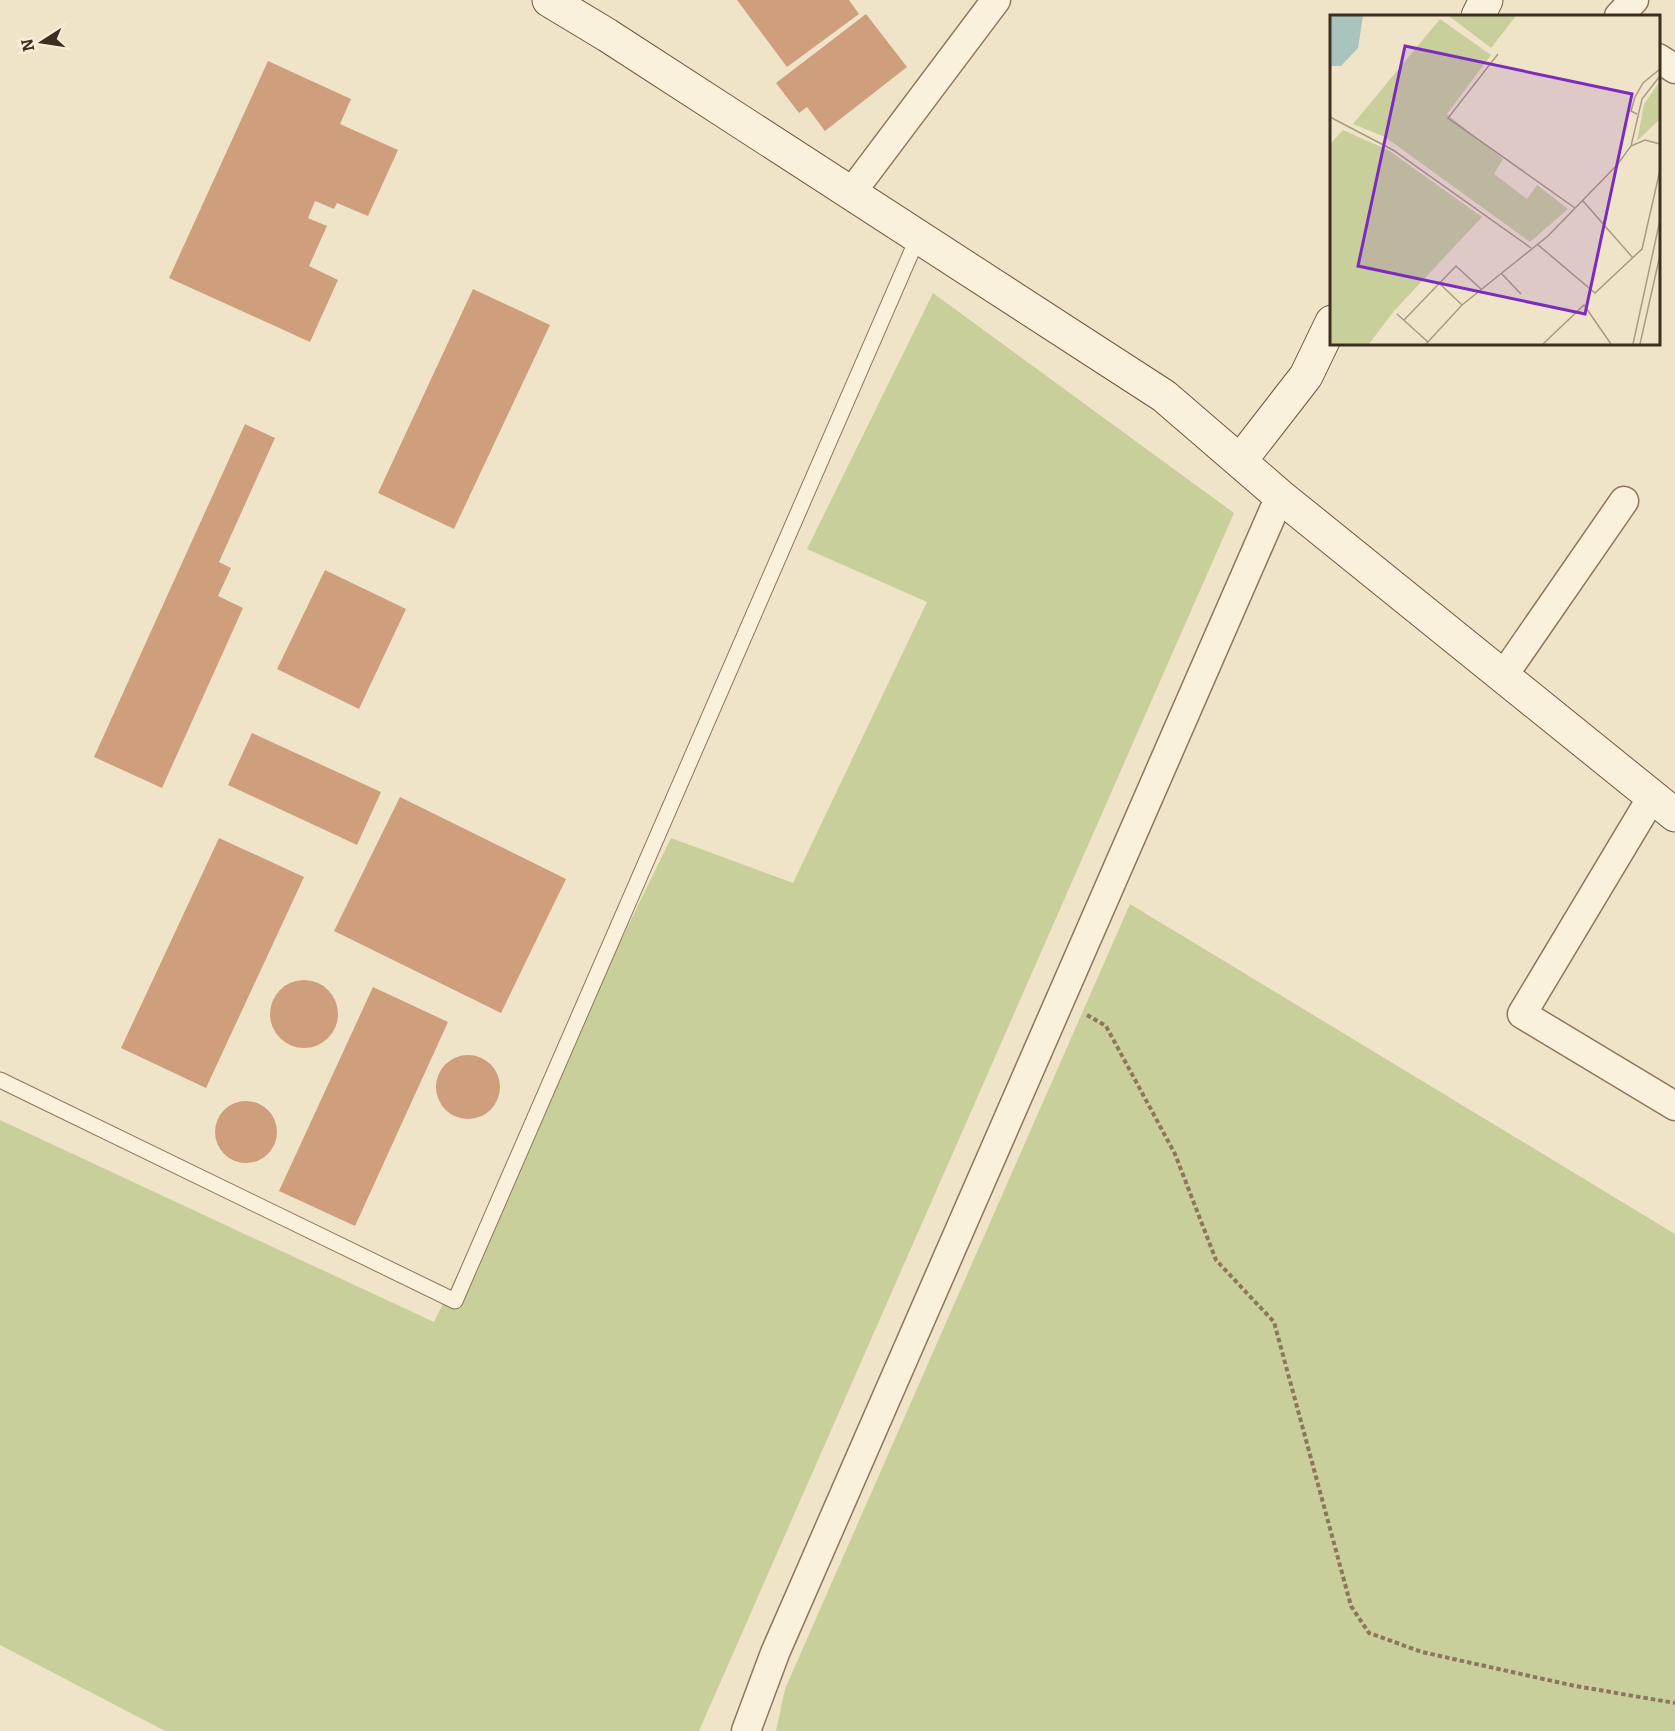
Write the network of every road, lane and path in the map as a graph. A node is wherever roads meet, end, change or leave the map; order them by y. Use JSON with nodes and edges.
{"nodes":[{"id":1,"x":549,"y":0,"type":"edge"},
{"id":2,"x":996,"y":0,"type":"edge"},
{"id":3,"x":1486,"y":0,"type":"edge"},
{"id":4,"x":1634,"y":0,"type":"edge"},
{"id":5,"x":1478,"y":15,"type":"edge"},
{"id":6,"x":1620,"y":15,"type":"edge"},
{"id":7,"x":1660,"y":59,"type":"edge"},
{"id":8,"x":1675,"y":69,"type":"edge"},
{"id":9,"x":851,"y":193,"type":"junction"},
{"id":10,"x":918,"y":237,"type":"junction"},
{"id":11,"x":1330,"y":326,"type":"edge"},
{"id":12,"x":1240,"y":461,"type":"junction"},
{"id":13,"x":1280,"y":496,"type":"junction"},
{"id":14,"x":1624,"y":501,"type":"dead end"},
{"id":15,"x":1503,"y":676,"type":"junction"},
{"id":16,"x":1664,"y":806,"type":"edge"},
{"id":17,"x":1060,"y":999,"type":"junction"},
{"id":18,"x":0,"y":1080,"type":"edge"},
{"id":19,"x":1675,"y":1106,"type":"edge"},
{"id":20,"x":1675,"y":1703,"type":"edge"},
{"id":21,"x":746,"y":1731,"type":"edge"}],
"edges":[{"from":1,"to":9,"type":"street"},
{"from":2,"to":9,"type":"street"},
{"from":3,"to":5,"type":"street"},
{"from":4,"to":6,"type":"street"},
{"from":7,"to":8,"type":"street"},
{"from":9,"to":10,"type":"street"},
{"from":10,"to":12,"type":"street"},
{"from":10,"to":18,"type":"lane"},
{"from":11,"to":12,"type":"street"},
{"from":12,"to":13,"type":"street"},
{"from":13,"to":15,"type":"street"},
{"from":13,"to":17,"type":"street"},
{"from":14,"to":15,"type":"street"},
{"from":15,"to":16,"type":"street"},
{"from":16,"to":19,"type":"street"},
{"from":17,"to":20,"type":"path"},
{"from":17,"to":21,"type":"street"}]}
